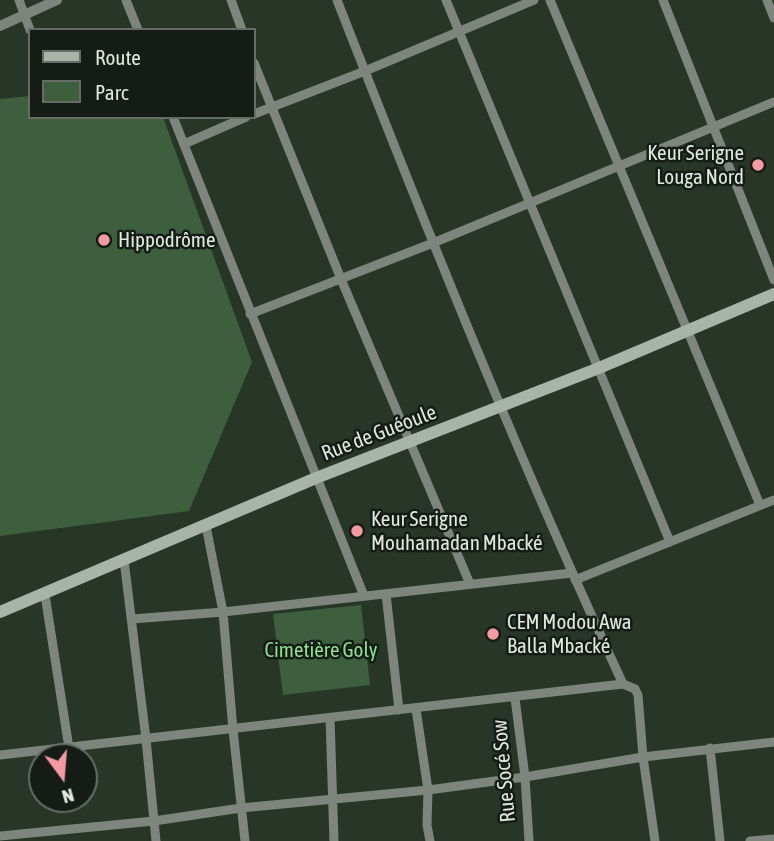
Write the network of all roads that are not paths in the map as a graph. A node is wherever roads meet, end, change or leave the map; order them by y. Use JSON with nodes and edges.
{"nodes":[{"id":1,"x":19,"y":0,"type":"edge"},
{"id":2,"x":57,"y":0,"type":"edge"},
{"id":3,"x":127,"y":0,"type":"edge"},
{"id":4,"x":231,"y":0,"type":"edge"},
{"id":5,"x":337,"y":0,"type":"edge"},
{"id":6,"x":446,"y":0,"type":"edge"},
{"id":7,"x":534,"y":0,"type":"edge"},
{"id":8,"x":550,"y":0,"type":"edge"},
{"id":9,"x":663,"y":0,"type":"edge"},
{"id":10,"x":767,"y":0,"type":"edge"},
{"id":11,"x":24,"y":15,"type":"junction"},
{"id":12,"x":774,"y":18,"type":"edge"},
{"id":13,"x":0,"y":26,"type":"edge"},
{"id":14,"x":29,"y":28,"type":"edge"},
{"id":15,"x":137,"y":28,"type":"edge"},
{"id":16,"x":241,"y":28,"type":"edge"},
{"id":17,"x":457,"y":31,"type":"junction"},
{"id":18,"x":256,"y":68,"type":"edge"},
{"id":19,"x":365,"y":71,"type":"junction"},
{"id":20,"x":774,"y":102,"type":"edge"},
{"id":21,"x":270,"y":107,"type":"junction"},
{"id":22,"x":256,"y":113,"type":"edge"},
{"id":23,"x":174,"y":119,"type":"edge"},
{"id":24,"x":241,"y":119,"type":"edge"},
{"id":25,"x":712,"y":127,"type":"junction"},
{"id":26,"x":184,"y":144,"type":"junction"},
{"id":27,"x":620,"y":167,"type":"junction"},
{"id":28,"x":529,"y":203,"type":"junction"},
{"id":29,"x":433,"y":243,"type":"junction"},
{"id":30,"x":341,"y":279,"type":"junction"},
{"id":31,"x":774,"y":280,"type":"edge"},
{"id":32,"x":774,"y":294,"type":"edge"},
{"id":33,"x":250,"y":314,"type":"junction"},
{"id":34,"x":687,"y":332,"type":"junction"},
{"id":35,"x":599,"y":368,"type":"junction"},
{"id":36,"x":499,"y":407,"type":"junction"},
{"id":37,"x":409,"y":442,"type":"junction"},
{"id":38,"x":316,"y":478,"type":"junction"},
{"id":39,"x":774,"y":500,"type":"edge"},
{"id":40,"x":760,"y":505,"type":"junction"},
{"id":41,"x":206,"y":526,"type":"junction"},
{"id":42,"x":670,"y":542,"type":"junction"},
{"id":43,"x":124,"y":560,"type":"junction"},
{"id":44,"x":574,"y":577,"type":"junction"},
{"id":45,"x":470,"y":584,"type":"junction"},
{"id":46,"x":386,"y":594,"type":"junction"},
{"id":47,"x":45,"y":595,"type":"junction"},
{"id":48,"x":364,"y":596,"type":"junction"},
{"id":49,"x":0,"y":612,"type":"edge"},
{"id":50,"x":223,"y":612,"type":"junction"},
{"id":51,"x":132,"y":619,"type":"junction"},
{"id":52,"x":624,"y":684,"type":"junction"},
{"id":53,"x":515,"y":698,"type":"junction"},
{"id":54,"x":416,"y":709,"type":"junction"},
{"id":55,"x":399,"y":710,"type":"junction"},
{"id":56,"x":330,"y":718,"type":"junction"},
{"id":57,"x":233,"y":730,"type":"junction"},
{"id":58,"x":146,"y":739,"type":"junction"},
{"id":59,"x":774,"y":742,"type":"edge"},
{"id":60,"x":68,"y":743,"type":"edge"},
{"id":61,"x":98,"y":745,"type":"edge"},
{"id":62,"x":710,"y":748,"type":"junction"},
{"id":63,"x":28,"y":752,"type":"edge"},
{"id":64,"x":0,"y":755,"type":"edge"},
{"id":65,"x":643,"y":757,"type":"junction"},
{"id":66,"x":524,"y":777,"type":"junction"},
{"id":67,"x":428,"y":790,"type":"junction"},
{"id":68,"x":332,"y":799,"type":"junction"},
{"id":69,"x":241,"y":808,"type":"junction"},
{"id":70,"x":154,"y":821,"type":"junction"},
{"id":71,"x":0,"y":836,"type":"edge"},
{"id":72,"x":774,"y":839,"type":"edge"},
{"id":73,"x":156,"y":841,"type":"edge"},
{"id":74,"x":245,"y":841,"type":"edge"},
{"id":75,"x":334,"y":841,"type":"edge"},
{"id":76,"x":429,"y":841,"type":"edge"},
{"id":77,"x":528,"y":841,"type":"edge"},
{"id":78,"x":655,"y":841,"type":"edge"},
{"id":79,"x":720,"y":841,"type":"edge"},
{"id":80,"x":750,"y":841,"type":"edge"}],
"edges":[{"from":1,"to":11,"type":"street"},
{"from":2,"to":11,"type":"street"},
{"from":3,"to":15,"type":"street"},
{"from":4,"to":16,"type":"street"},
{"from":5,"to":19,"type":"street"},
{"from":6,"to":17,"type":"street"},
{"from":7,"to":17,"type":"street"},
{"from":8,"to":27,"type":"street"},
{"from":9,"to":25,"type":"street"},
{"from":10,"to":12,"type":"street"},
{"from":11,"to":13,"type":"street"},
{"from":11,"to":14,"type":"street"},
{"from":17,"to":19,"type":"street"},
{"from":17,"to":28,"type":"street"},
{"from":18,"to":21,"type":"street"},
{"from":19,"to":21,"type":"street"},
{"from":19,"to":29,"type":"street"},
{"from":20,"to":25,"type":"street"},
{"from":21,"to":22,"type":"street"},
{"from":21,"to":30,"type":"street"},
{"from":23,"to":26,"type":"street"},
{"from":24,"to":26,"type":"street"},
{"from":25,"to":27,"type":"street"},
{"from":25,"to":31,"type":"street"},
{"from":26,"to":33,"type":"street"},
{"from":27,"to":28,"type":"street"},
{"from":27,"to":34,"type":"street"},
{"from":28,"to":29,"type":"street"},
{"from":28,"to":35,"type":"street"},
{"from":29,"to":30,"type":"street"},
{"from":29,"to":36,"type":"street"},
{"from":30,"to":33,"type":"street"},
{"from":30,"to":37,"type":"street"},
{"from":32,"to":34,"type":"main road","name":"Rue de Guéoule"},
{"from":33,"to":38,"type":"street"},
{"from":34,"to":35,"type":"main road","name":"Rue de Guéoule"},
{"from":34,"to":40,"type":"street"},
{"from":35,"to":36,"type":"main road","name":"Rue de Guéoule"},
{"from":35,"to":42,"type":"street"},
{"from":36,"to":37,"type":"main road","name":"Rue de Guéoule"},
{"from":36,"to":44,"type":"street"},
{"from":37,"to":38,"type":"main road","name":"Rue de Guéoule"},
{"from":37,"to":45,"type":"street"},
{"from":38,"to":41,"type":"main road","name":"Rue de Guéoule"},
{"from":38,"to":48,"type":"street"},
{"from":39,"to":40,"type":"street"},
{"from":40,"to":42,"type":"street"},
{"from":41,"to":43,"type":"main road","name":"Rue de Guéoule"},
{"from":41,"to":50,"type":"street"},
{"from":42,"to":44,"type":"street"},
{"from":43,"to":47,"type":"main road","name":"Rue de Guéoule"},
{"from":43,"to":51,"type":"street"},
{"from":44,"to":45,"type":"street"},
{"from":44,"to":52,"type":"street"},
{"from":45,"to":46,"type":"street"},
{"from":46,"to":48,"type":"street"},
{"from":46,"to":55,"type":"street"},
{"from":47,"to":49,"type":"main road","name":"Rue de Guéoule"},
{"from":47,"to":60,"type":"street"},
{"from":48,"to":50,"type":"street"},
{"from":50,"to":51,"type":"street"},
{"from":50,"to":57,"type":"street"},
{"from":51,"to":58,"type":"street"},
{"from":52,"to":53,"type":"street"},
{"from":52,"to":65,"type":"street"},
{"from":53,"to":54,"type":"street"},
{"from":53,"to":66,"type":"street","name":"Rue Socé Sow"},
{"from":54,"to":55,"type":"street"},
{"from":54,"to":67,"type":"street"},
{"from":55,"to":56,"type":"street"},
{"from":56,"to":57,"type":"street"},
{"from":56,"to":68,"type":"street"},
{"from":57,"to":58,"type":"street"},
{"from":57,"to":69,"type":"street"},
{"from":58,"to":61,"type":"street"},
{"from":58,"to":70,"type":"street"},
{"from":59,"to":62,"type":"street"},
{"from":62,"to":65,"type":"street"},
{"from":62,"to":79,"type":"street"},
{"from":63,"to":64,"type":"street"},
{"from":65,"to":66,"type":"street"},
{"from":65,"to":78,"type":"street"},
{"from":66,"to":67,"type":"street"},
{"from":66,"to":77,"type":"street","name":"Rue Socé Sow"},
{"from":67,"to":68,"type":"street"},
{"from":67,"to":76,"type":"street"},
{"from":68,"to":69,"type":"street"},
{"from":68,"to":75,"type":"street"},
{"from":69,"to":70,"type":"street"},
{"from":69,"to":74,"type":"street"},
{"from":70,"to":71,"type":"street"},
{"from":70,"to":73,"type":"street"},
{"from":72,"to":80,"type":"street"}]}
